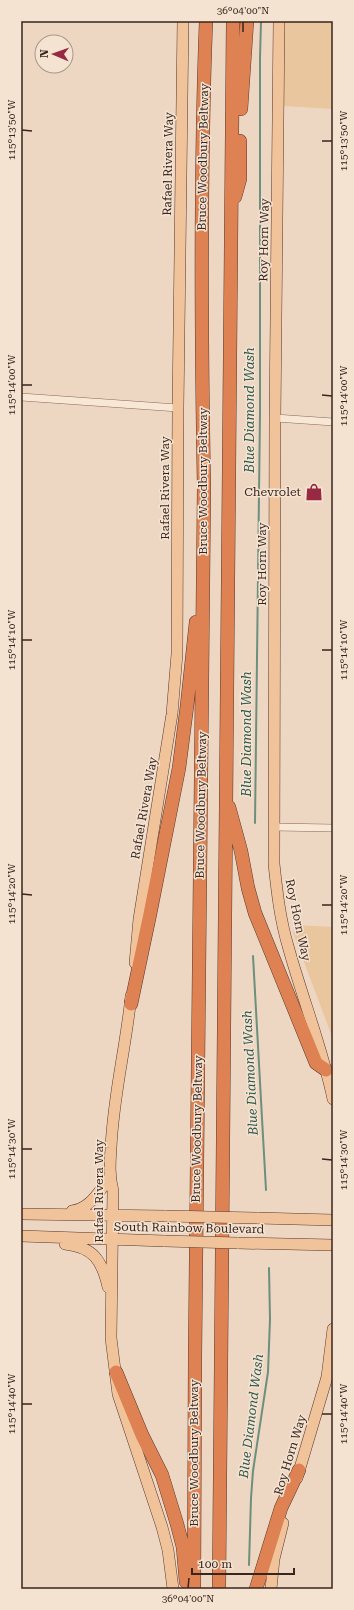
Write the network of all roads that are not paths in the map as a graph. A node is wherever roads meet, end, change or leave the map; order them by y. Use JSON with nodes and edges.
{"nodes":[{"id":1,"x":183,"y":21,"type":"edge"},
{"id":2,"x":201,"y":21,"type":"edge"},
{"id":3,"x":206,"y":21,"type":"edge"},
{"id":4,"x":233,"y":21,"type":"edge"},
{"id":5,"x":247,"y":21,"type":"edge"},
{"id":6,"x":279,"y":21,"type":"edge"},
{"id":7,"x":204,"y":73,"type":"junction"},
{"id":8,"x":230,"y":214,"type":"junction"},
{"id":9,"x":21,"y":397,"type":"edge"},
{"id":10,"x":178,"y":408,"type":"junction"},
{"id":11,"x":275,"y":418,"type":"junction"},
{"id":12,"x":333,"y":422,"type":"edge"},
{"id":13,"x":203,"y":600,"type":"junction"},
{"id":14,"x":225,"y":796,"type":"junction"},
{"id":15,"x":275,"y":826,"type":"junction"},
{"id":16,"x":333,"y":828,"type":"edge"},
{"id":17,"x":131,"y":1004,"type":"junction"},
{"id":18,"x":326,"y":1070,"type":"junction"},
{"id":19,"x":333,"y":1099,"type":"edge"},
{"id":20,"x":110,"y":1179,"type":"junction"},
{"id":21,"x":60,"y":1213,"type":"junction"},
{"id":22,"x":21,"y":1214,"type":"edge"},
{"id":23,"x":112,"y":1214,"type":"junction"},
{"id":24,"x":333,"y":1220,"type":"edge"},
{"id":25,"x":21,"y":1236,"type":"edge"},
{"id":26,"x":112,"y":1240,"type":"junction"},
{"id":27,"x":21,"y":1242,"type":"edge"},
{"id":28,"x":333,"y":1245,"type":"edge"},
{"id":29,"x":111,"y":1303,"type":"junction"},
{"id":30,"x":333,"y":1329,"type":"edge"},
{"id":31,"x":116,"y":1372,"type":"junction"},
{"id":32,"x":299,"y":1470,"type":"junction"},
{"id":33,"x":173,"y":1589,"type":"edge"},
{"id":34,"x":187,"y":1589,"type":"edge"},
{"id":35,"x":194,"y":1589,"type":"edge"},
{"id":36,"x":219,"y":1589,"type":"edge"},
{"id":37,"x":256,"y":1589,"type":"edge"},
{"id":38,"x":271,"y":1589,"type":"edge"}],
"edges":[{"from":1,"to":10,"type":"main road","name":"Rafael Rivera Way"},
{"from":2,"to":7,"type":"highway"},
{"from":3,"to":7,"type":"highway","name":"Bruce Woodbury Beltway"},
{"from":4,"to":8,"type":"highway","name":"Bruce Woodbury Beltway"},
{"from":5,"to":8,"type":"highway"},
{"from":6,"to":11,"type":"main road","name":"Roy Horn Way"},
{"from":7,"to":13,"type":"highway","name":"Bruce Woodbury Beltway"},
{"from":8,"to":14,"type":"highway","name":"Bruce Woodbury Beltway"},
{"from":9,"to":10,"type":"street"},
{"from":10,"to":17,"type":"main road","name":"Rafael Rivera Way"},
{"from":11,"to":12,"type":"street"},
{"from":11,"to":15,"type":"main road","name":"Roy Horn Way"},
{"from":13,"to":17,"type":"highway"},
{"from":13,"to":35,"type":"highway","name":"Bruce Woodbury Beltway"},
{"from":14,"to":18,"type":"highway"},
{"from":14,"to":36,"type":"highway","name":"Bruce Woodbury Beltway"},
{"from":15,"to":16,"type":"street"},
{"from":15,"to":18,"type":"main road","name":"Roy Horn Way"},
{"from":17,"to":20,"type":"main road","name":"Rafael Rivera Way"},
{"from":18,"to":19,"type":"main road","name":"Roy Horn Way"},
{"from":20,"to":21,"type":"main road"},
{"from":20,"to":23,"type":"main road","name":"Rafael Rivera Way"},
{"from":21,"to":22,"type":"main road","name":"South Rainbow Boulevard"},
{"from":21,"to":23,"type":"main road","name":"South Rainbow Boulevard"},
{"from":23,"to":24,"type":"main road","name":"South Rainbow Boulevard","bridge":true},
{"from":23,"to":26,"type":"main road","name":"Rafael Rivera Way"},
{"from":25,"to":26,"type":"main road","name":"South Rainbow Boulevard"},
{"from":26,"to":28,"type":"main road","name":"South Rainbow Boulevard","bridge":true},
{"from":26,"to":29,"type":"main road","name":"Rafael Rivera Way"},
{"from":27,"to":29,"type":"main road"},
{"from":29,"to":31,"type":"main road","name":"Rafael Rivera Way"},
{"from":30,"to":32,"type":"main road","name":"Roy Horn Way"},
{"from":31,"to":33,"type":"main road","name":"Rafael Rivera Way"},
{"from":31,"to":34,"type":"highway"},
{"from":32,"to":37,"type":"highway"},
{"from":32,"to":38,"type":"main road","name":"Roy Horn Way"}]}
